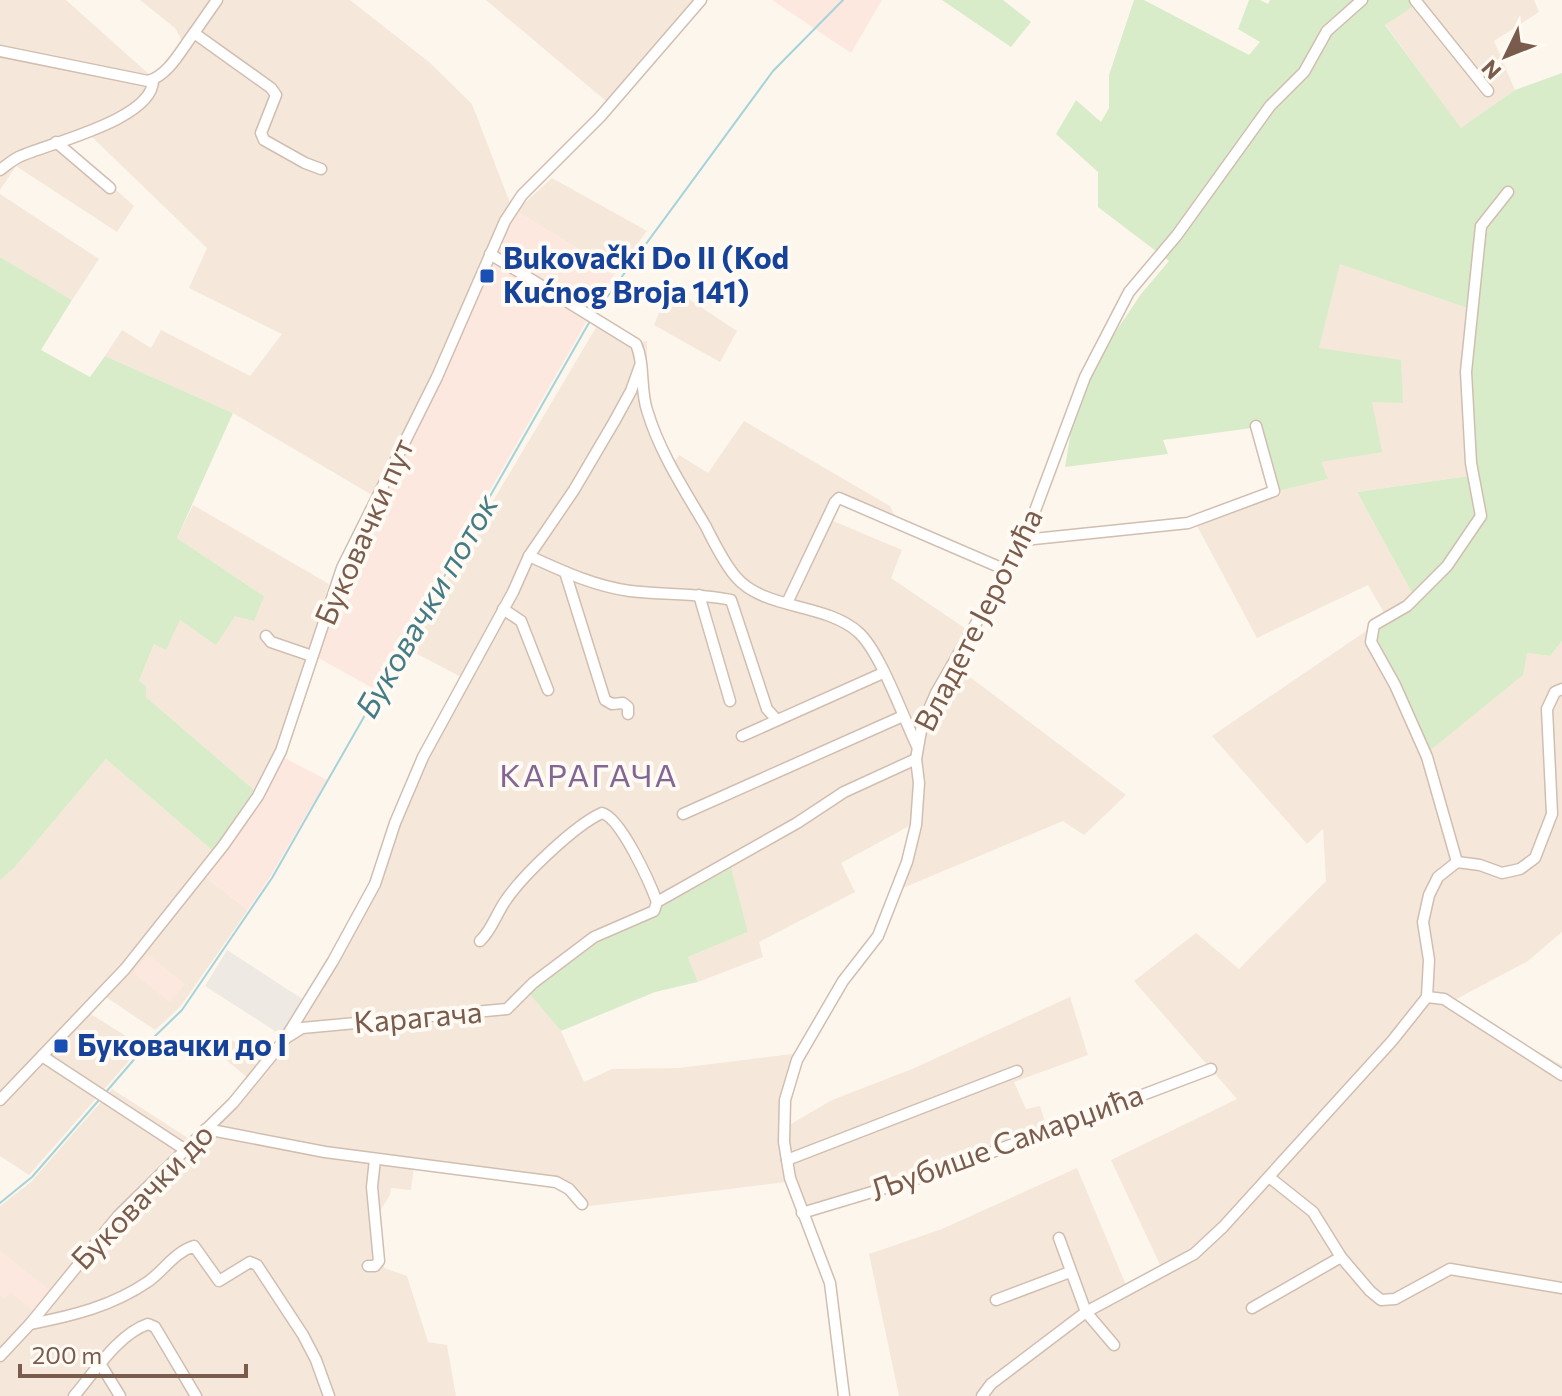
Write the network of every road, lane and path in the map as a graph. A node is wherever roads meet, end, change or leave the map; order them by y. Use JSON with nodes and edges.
{"nodes":[{"id":1,"x":217,"y":0,"type":"edge"},
{"id":2,"x":701,"y":0,"type":"edge"},
{"id":3,"x":1362,"y":0,"type":"edge"},
{"id":4,"x":1415,"y":0,"type":"edge"},
{"id":5,"x":194,"y":33,"type":"junction"},
{"id":6,"x":0,"y":51,"type":"edge"},
{"id":7,"x":153,"y":80,"type":"junction"},
{"id":8,"x":1488,"y":91,"type":"dead end"},
{"id":9,"x":56,"y":142,"type":"junction"},
{"id":10,"x":321,"y":169,"type":"dead end"},
{"id":11,"x":0,"y":170,"type":"edge"},
{"id":12,"x":110,"y":188,"type":"dead end"},
{"id":13,"x":1508,"y":192,"type":"dead end"},
{"id":14,"x":490,"y":254,"type":"junction"},
{"id":15,"x":640,"y":366,"type":"junction"},
{"id":16,"x":1256,"y":426,"type":"dead end"},
{"id":17,"x":1024,"y":540,"type":"junction"},
{"id":18,"x":529,"y":556,"type":"junction"},
{"id":19,"x":1006,"y":570,"type":"junction"},
{"id":20,"x":565,"y":572,"type":"junction"},
{"id":21,"x":699,"y":595,"type":"junction"},
{"id":22,"x":787,"y":603,"type":"junction"},
{"id":23,"x":503,"y":609,"type":"junction"},
{"id":24,"x":266,"y":636,"type":"dead end"},
{"id":25,"x":312,"y":656,"type":"junction"},
{"id":26,"x":883,"y":673,"type":"junction"},
{"id":27,"x":1562,"y":689,"type":"edge"},
{"id":28,"x":548,"y":690,"type":"dead end"},
{"id":29,"x":730,"y":701,"type":"dead end"},
{"id":30,"x":628,"y":714,"type":"dead end"},
{"id":31,"x":903,"y":716,"type":"junction"},
{"id":32,"x":777,"y":720,"type":"junction"},
{"id":33,"x":742,"y":736,"type":"dead end"},
{"id":34,"x":917,"y":746,"type":"junction"},
{"id":35,"x":916,"y":759,"type":"junction"},
{"id":36,"x":683,"y":814,"type":"dead end"},
{"id":37,"x":1457,"y":862,"type":"junction"},
{"id":38,"x":657,"y":902,"type":"junction"},
{"id":39,"x":480,"y":941,"type":"dead end"},
{"id":40,"x":1427,"y":997,"type":"junction"},
{"id":41,"x":286,"y":1038,"type":"junction"},
{"id":42,"x":42,"y":1056,"type":"junction"},
{"id":43,"x":1211,"y":1069,"type":"dead end"},
{"id":44,"x":1017,"y":1071,"type":"dead end"},
{"id":45,"x":1562,"y":1075,"type":"edge"},
{"id":46,"x":0,"y":1100,"type":"edge"},
{"id":47,"x":206,"y":1129,"type":"junction"},
{"id":48,"x":184,"y":1149,"type":"junction"},
{"id":49,"x":375,"y":1159,"type":"junction"},
{"id":50,"x":787,"y":1160,"type":"junction"},
{"id":51,"x":1269,"y":1177,"type":"junction"},
{"id":52,"x":582,"y":1204,"type":"dead end"},
{"id":53,"x":802,"y":1213,"type":"junction"},
{"id":54,"x":1059,"y":1238,"type":"dead end"},
{"id":55,"x":1341,"y":1257,"type":"junction"},
{"id":56,"x":368,"y":1266,"type":"dead end"},
{"id":57,"x":1070,"y":1272,"type":"junction"},
{"id":58,"x":1562,"y":1288,"type":"edge"},
{"id":59,"x":996,"y":1300,"type":"dead end"},
{"id":60,"x":1252,"y":1308,"type":"dead end"},
{"id":61,"x":1086,"y":1312,"type":"junction"},
{"id":62,"x":30,"y":1324,"type":"junction"},
{"id":63,"x":1114,"y":1345,"type":"dead end"},
{"id":64,"x":0,"y":1356,"type":"edge"},
{"id":65,"x":101,"y":1365,"type":"junction"},
{"id":66,"x":74,"y":1396,"type":"edge"},
{"id":67,"x":120,"y":1396,"type":"edge"},
{"id":68,"x":196,"y":1396,"type":"edge"},
{"id":69,"x":329,"y":1396,"type":"edge"},
{"id":70,"x":844,"y":1396,"type":"edge"},
{"id":71,"x":982,"y":1396,"type":"edge"}],
"edges":[{"from":1,"to":5,"type":"street"},
{"from":2,"to":14,"type":"street","name":"Буковачки пут"},
{"from":3,"to":17,"type":"street","name":"Владете Јеротића"},
{"from":4,"to":8,"type":"street"},
{"from":5,"to":7,"type":"street"},
{"from":5,"to":10,"type":"street"},
{"from":6,"to":7,"type":"street"},
{"from":7,"to":9,"type":"street"},
{"from":9,"to":11,"type":"street"},
{"from":9,"to":12,"type":"street"},
{"from":13,"to":37,"type":"street"},
{"from":14,"to":15,"type":"street"},
{"from":14,"to":25,"type":"street","name":"Буковачки пут"},
{"from":15,"to":18,"type":"street","name":"Буковачки до"},
{"from":15,"to":22,"type":"street"},
{"from":16,"to":17,"type":"street"},
{"from":17,"to":19,"type":"street","name":"Владете Јеротића"},
{"from":18,"to":20,"type":"street"},
{"from":18,"to":23,"type":"street","name":"Буковачки до"},
{"from":19,"to":22,"type":"street"},
{"from":19,"to":34,"type":"street","name":"Владете Јеротића"},
{"from":20,"to":21,"type":"street"},
{"from":20,"to":30,"type":"street"},
{"from":21,"to":29,"type":"street"},
{"from":21,"to":32,"type":"street"},
{"from":22,"to":26,"type":"street"},
{"from":23,"to":28,"type":"street"},
{"from":23,"to":41,"type":"street","name":"Буковачки до"},
{"from":24,"to":25,"type":"street"},
{"from":25,"to":42,"type":"street","name":"Буковачки пут"},
{"from":26,"to":31,"type":"street"},
{"from":26,"to":32,"type":"street"},
{"from":27,"to":37,"type":"street"},
{"from":31,"to":34,"type":"street"},
{"from":31,"to":36,"type":"street"},
{"from":32,"to":33,"type":"street"},
{"from":34,"to":35,"type":"street","name":"Владете Јеротића"},
{"from":35,"to":38,"type":"street","name":"Карагача"},
{"from":35,"to":50,"type":"street","name":"Владете Јеротића"},
{"from":37,"to":40,"type":"street"},
{"from":38,"to":39,"type":"street"},
{"from":38,"to":41,"type":"street","name":"Карагача"},
{"from":40,"to":45,"type":"street"},
{"from":40,"to":51,"type":"street"},
{"from":41,"to":47,"type":"street","name":"Буковачки до"},
{"from":42,"to":46,"type":"street","name":"Буковачки пут"},
{"from":42,"to":48,"type":"street"},
{"from":43,"to":53,"type":"street","name":"Љубише Самарџића"},
{"from":44,"to":50,"type":"street"},
{"from":47,"to":48,"type":"street","name":"Буковачки до"},
{"from":47,"to":49,"type":"street"},
{"from":48,"to":62,"type":"street","name":"Буковачки до"},
{"from":49,"to":52,"type":"street"},
{"from":49,"to":56,"type":"street"},
{"from":50,"to":53,"type":"street","name":"Владете Јеротића"},
{"from":51,"to":55,"type":"street"},
{"from":51,"to":61,"type":"street"},
{"from":53,"to":70,"type":"street","name":"Владете Јеротића"},
{"from":54,"to":57,"type":"street"},
{"from":55,"to":58,"type":"street"},
{"from":55,"to":60,"type":"street"},
{"from":57,"to":59,"type":"street"},
{"from":57,"to":61,"type":"street"},
{"from":61,"to":63,"type":"street"},
{"from":61,"to":71,"type":"street"},
{"from":62,"to":64,"type":"street","name":"Буковачки до"},
{"from":62,"to":69,"type":"street"},
{"from":65,"to":66,"type":"street"},
{"from":65,"to":67,"type":"street"},
{"from":65,"to":68,"type":"street"}]}
